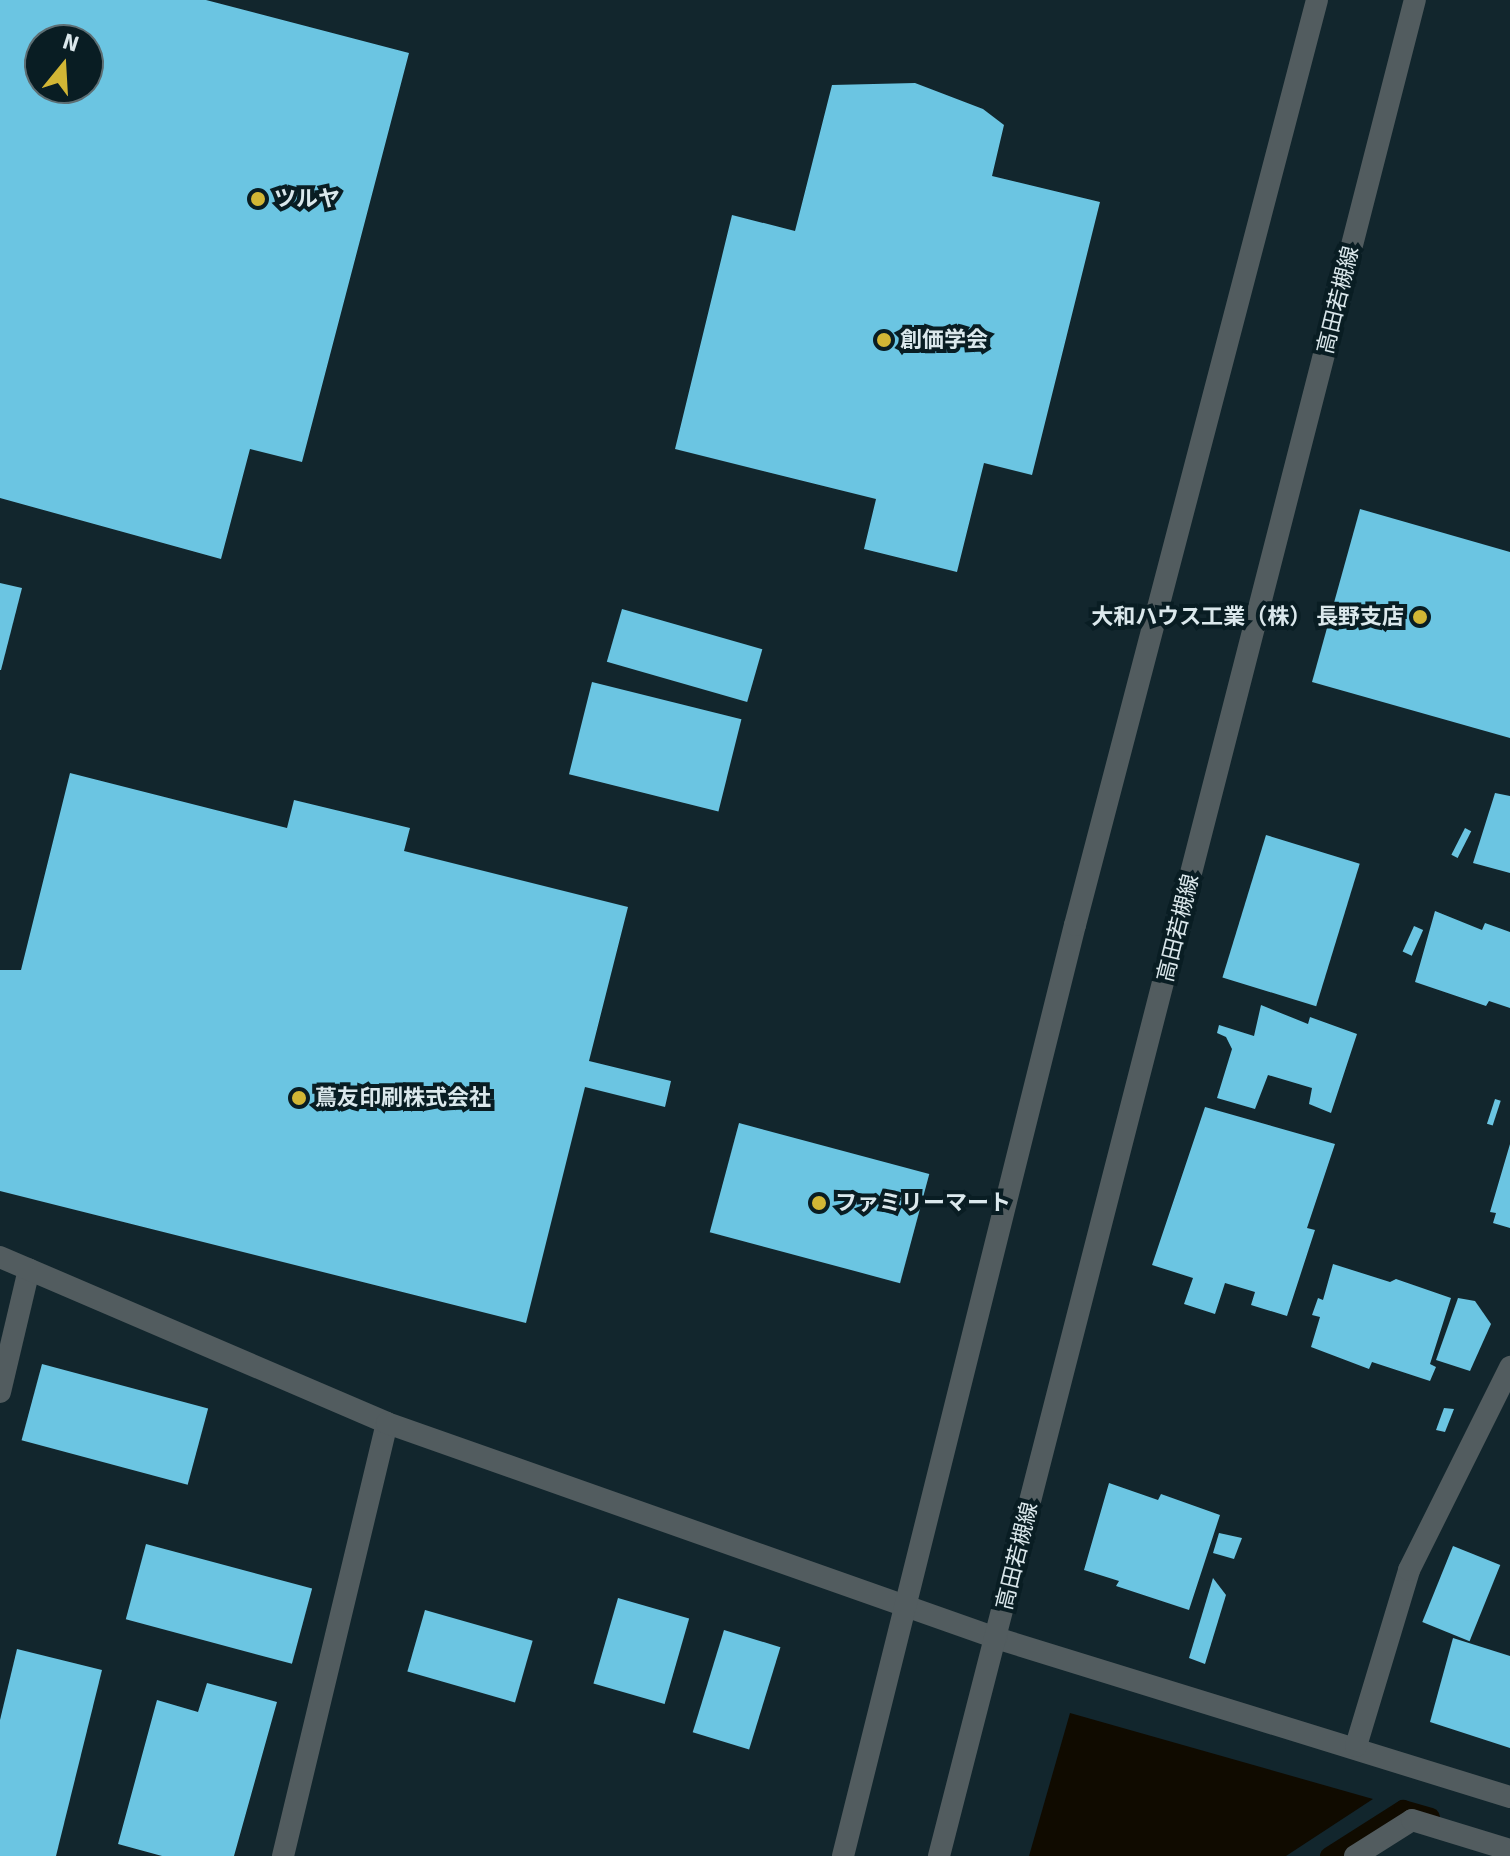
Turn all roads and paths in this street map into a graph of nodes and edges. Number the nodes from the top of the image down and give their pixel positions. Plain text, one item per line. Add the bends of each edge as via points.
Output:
1 (1317, 0) edge
2 (1415, 0) edge
3 (0, 1257) edge
4 (29, 1269) junction
5 (1509, 1370) edge
6 (0, 1392) edge
7 (387, 1423) junction
8 (907, 1608) junction
9 (996, 1638) junction
10 (1356, 1746) junction
11 (1510, 1797) edge
12 (1510, 1850) edge
13 (283, 1856) edge
14 (843, 1856) edge
15 (939, 1856) edge
16 (1355, 1856) edge

1 - 8 street via 1075,925
2 - 9 street, 高田若槻線
3 - 4 street
4 - 6 street
4 - 7 street
5 - 10 street via 1409,1570
7 - 8 street
7 - 13 street
8 - 9 street
8 - 14 street
9 - 10 street
9 - 15 street, 高田若槻線
10 - 11 street
12 - 16 street via 1412,1820

